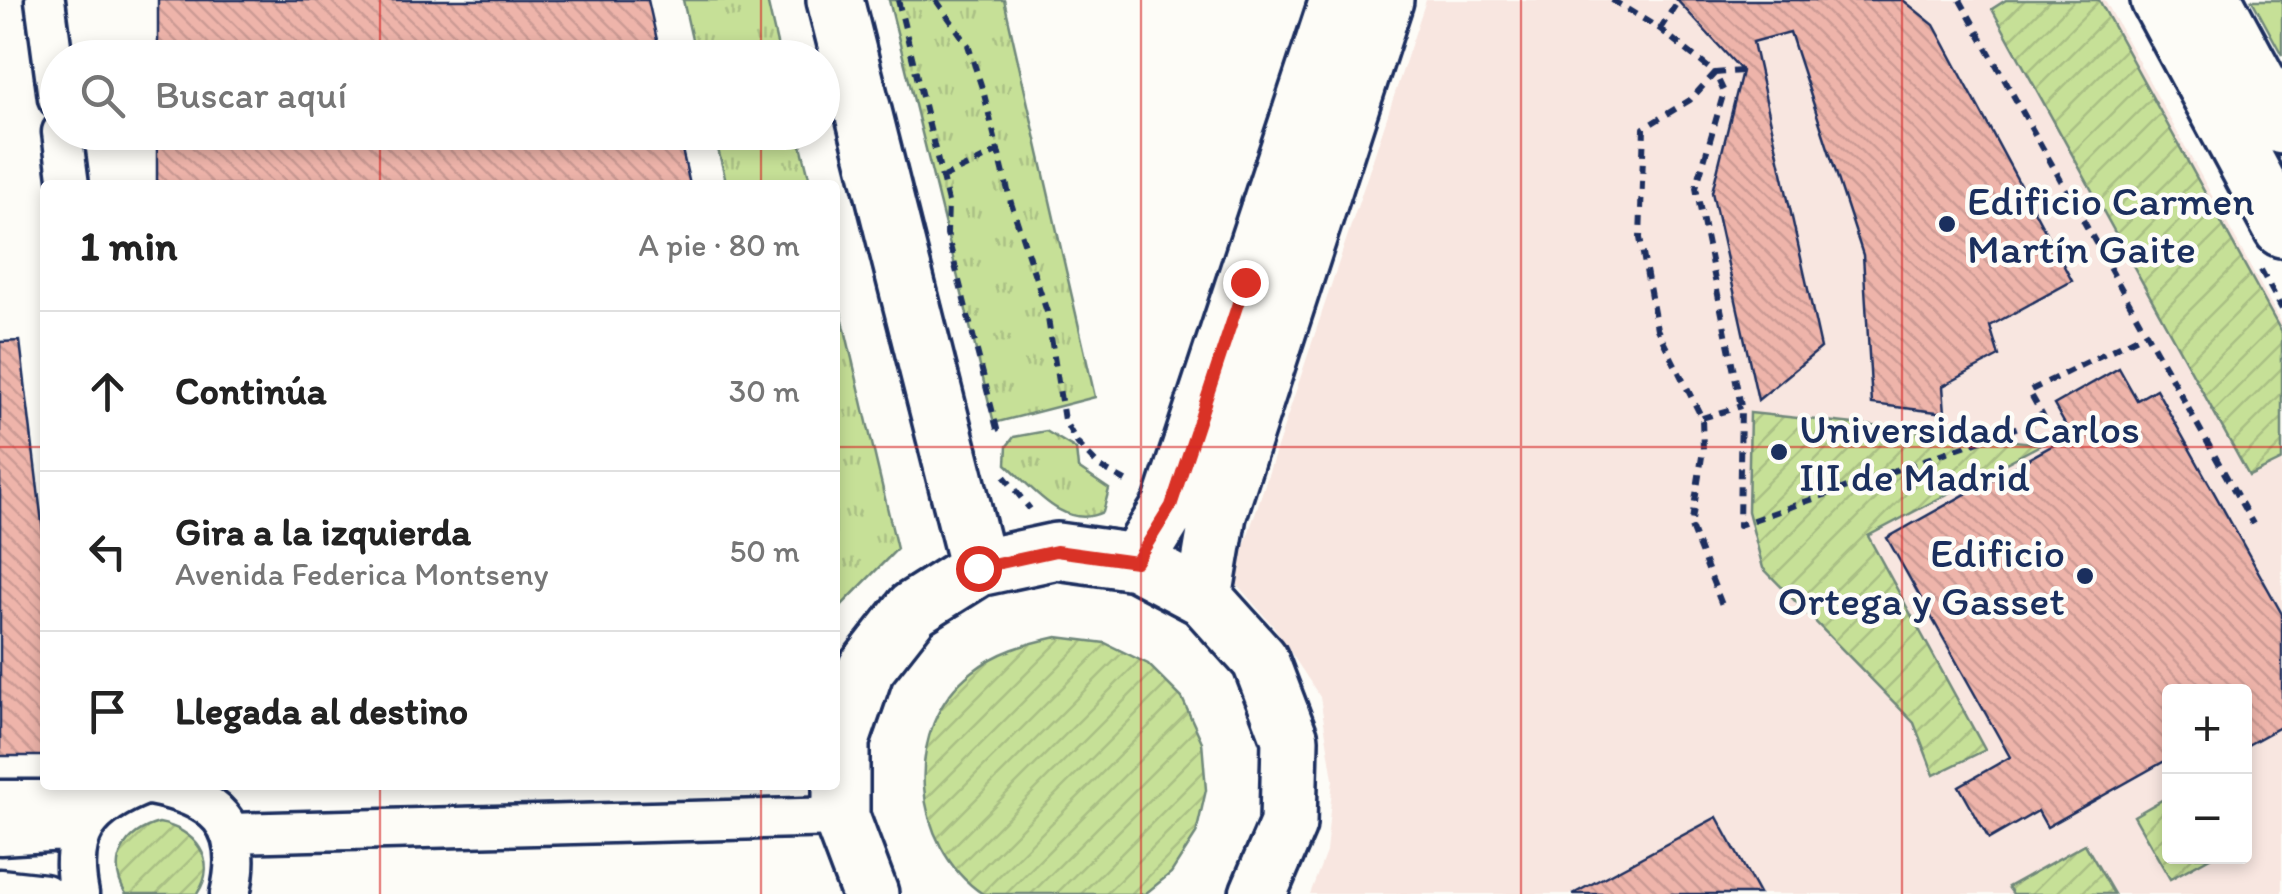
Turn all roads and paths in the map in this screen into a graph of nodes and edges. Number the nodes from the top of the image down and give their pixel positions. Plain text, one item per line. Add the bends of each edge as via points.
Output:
1 (45, 0) edge
2 (835, 0) edge
3 (898, 0) edge
4 (936, 0) edge
5 (1338, 0) edge
6 (1386, 0) edge
7 (1612, 0) edge
8 (1960, 0) edge
9 (2158, 0) edge
10 (2214, 0) edge
11 (1678, 1) edge
12 (1660, 29) junction
13 (50, 40) edge
14 (1742, 70) dead end
15 (1715, 73) junction
16 (2282, 126) edge
17 (64, 150) edge
18 (1000, 150) junction
19 (942, 178) junction
20 (68, 180) edge
21 (2282, 229) edge
22 (2146, 333) junction
23 (1741, 406) junction
24 (1702, 418) junction
25 (946, 442) junction
26 (1135, 464) dead end
27 (999, 470) dead end
28 (1129, 483) junction
29 (1124, 497) dead end
30 (1043, 515) dead end
31 (2253, 524) dead end
32 (1136, 562) junction
33 (978, 568) junction
34 (1204, 598) junction
35 (1724, 610) dead end
36 (134, 790) edge
37 (176, 790) edge
38 (0, 800) edge
39 (107, 800) junction
40 (841, 817) junction
41 (81, 830) junction
42 (230, 833) junction
43 (0, 834) edge
44 (0, 889) edge
45 (44, 894) edge
46 (79, 894) edge
47 (230, 894) edge
48 (870, 894) edge
49 (1258, 894) edge

1 - 13 street
2 - 25 street
3 - 19 path
4 - 18 path via 968,45
5 - 32 street via 1171,506
6 - 34 street via 1218,514
7 - 12 path
8 - 22 path
9 - 21 street
10 - 16 street
11 - 12 path
12 - 15 path
14 - 15 path
15 - 23 path via 1724,92 1696,188
15 - 24 path via 1690,100 1644,128 1640,160 1640,238 1657,330
17 - 20 street
18 - 19 path
18 - 28 path via 1048,312 1064,420 1100,467
19 - 25 path via 947,234 998,429
22 - 23 path via 2029,391 2044,418 1739,524
22 - 31 path
23 - 24 path
24 - 35 path via 1691,526
25 - 33 street
26 - 28 path
27 - 30 path via 1030,510
28 - 29 path
32 - 33 street via 1056,551
32 - 34 street
33 - 40 street via 913,609 866,669 841,741
34 - 49 street via 1260,660 1290,740 1288,824
36 - 39 street
37 - 42 street via 193,793
38 - 39 street
39 - 41 street
40 - 42 street
40 - 48 street
41 - 43 street
41 - 46 street via 73,862
42 - 47 street via 237,865
44 - 45 street

